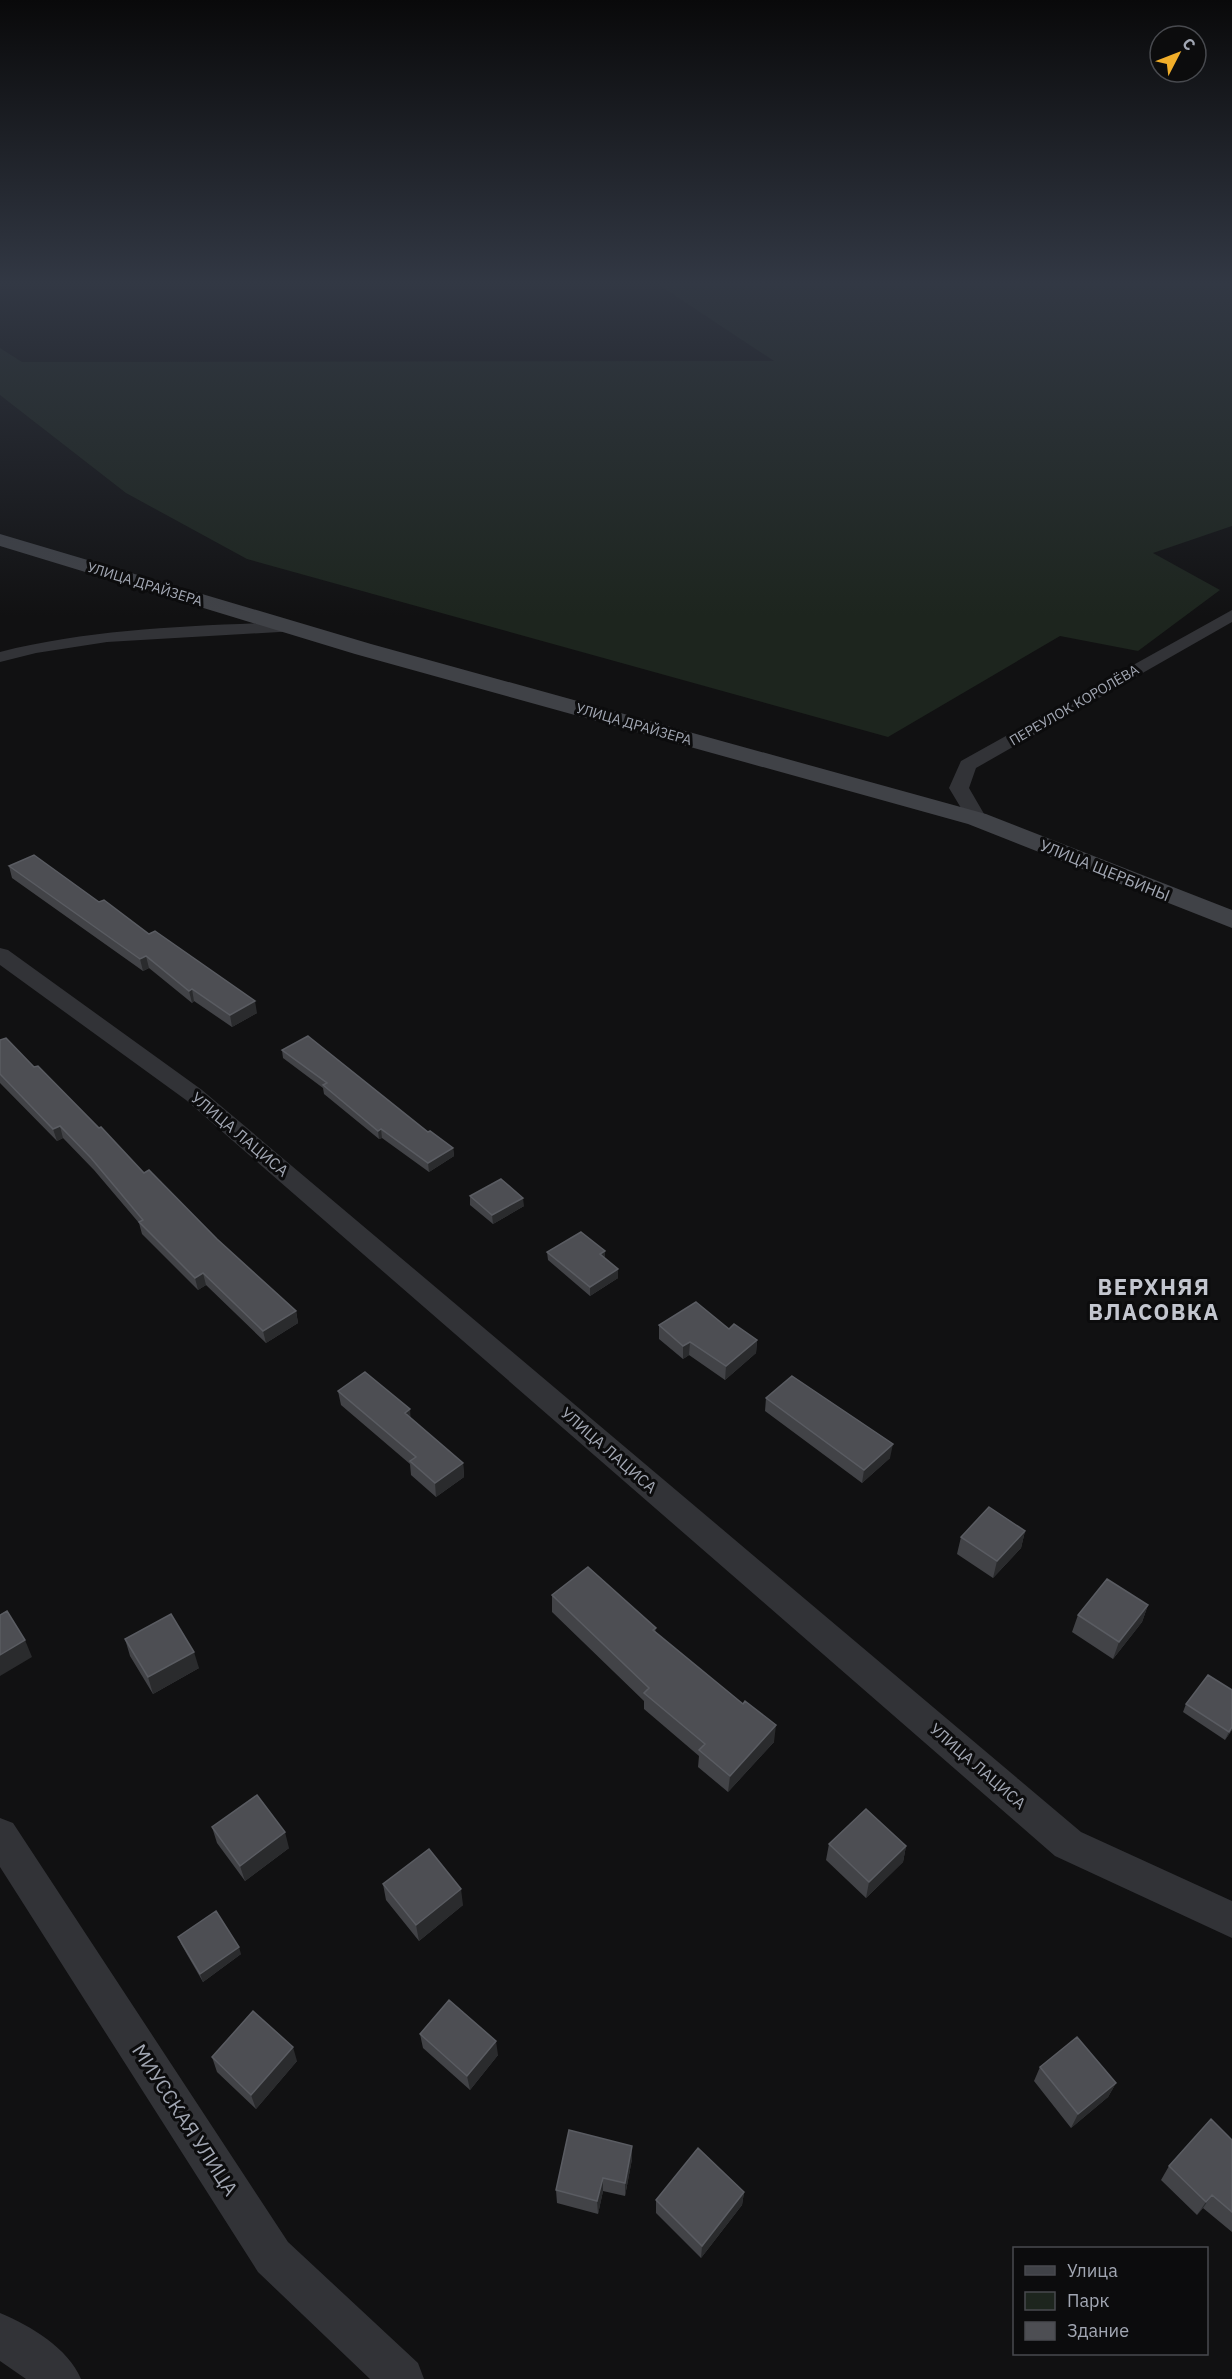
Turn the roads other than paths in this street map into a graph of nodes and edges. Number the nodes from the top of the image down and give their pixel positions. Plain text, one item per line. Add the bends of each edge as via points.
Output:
1 (0, 540) edge
2 (1232, 615) edge
3 (290, 627) junction
4 (0, 657) edge
5 (977, 819) junction
6 (1232, 920) edge
7 (0, 955) edge
8 (0, 1835) edge
9 (1232, 1920) edge
10 (0, 2335) edge
11 (59, 2379) edge
12 (402, 2379) edge

1 - 3 street, УЛИЦА ДРАЙЗЕРА
2 - 5 street, ПЕРЕУЛОК КОРОЛЁВА via 968,765 959,788
3 - 4 street, УЛИЦА ДРАЙЗЕРА via 149,633 33,648
3 - 5 street, УЛИЦА ДРАЙЗЕРА
5 - 6 street, УЛИЦА ЩЕРБИНЫ
7 - 9 street, УЛИЦА ЛАЦИСА via 194,1095 1068,1844
8 - 12 street, МИУССКАЯ УЛИЦА via 273,2257
10 - 11 street

